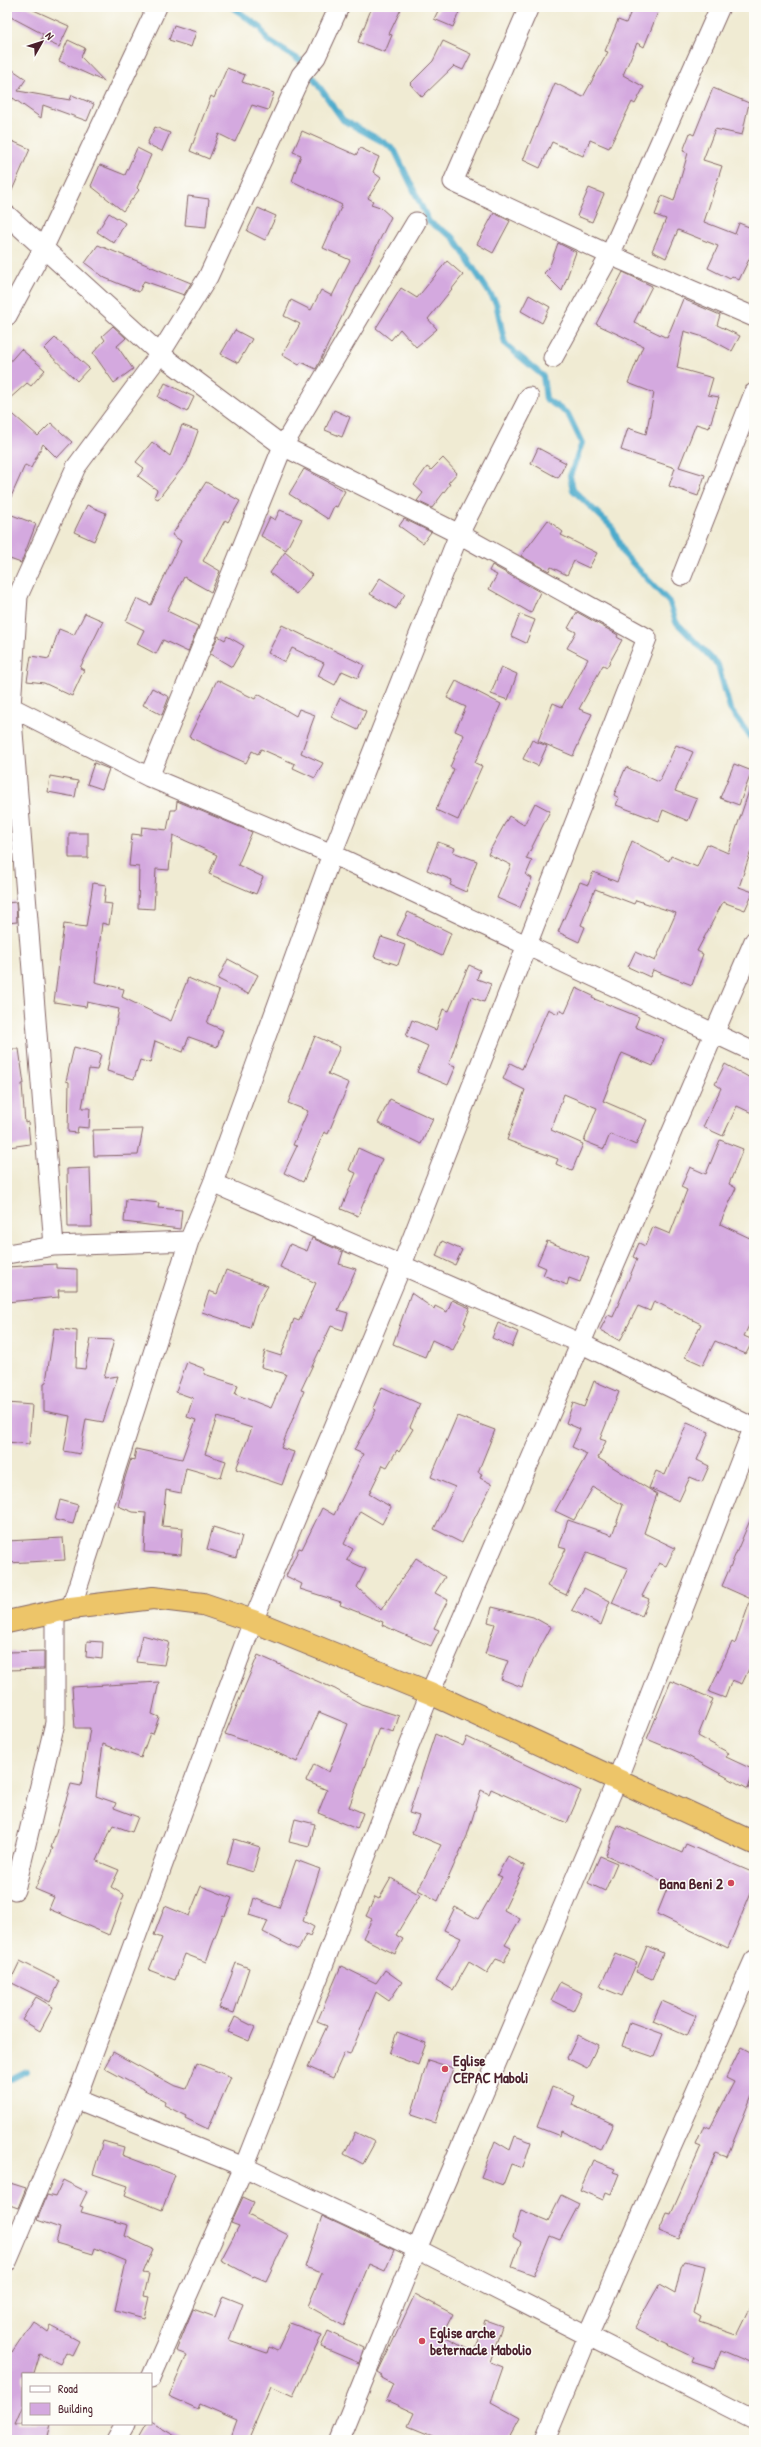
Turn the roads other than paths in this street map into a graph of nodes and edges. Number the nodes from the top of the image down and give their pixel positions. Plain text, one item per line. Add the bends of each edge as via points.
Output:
1 (157, 7) edge
2 (338, 7) edge
3 (529, 7) edge
4 (720, 7) edge
5 (7, 215) edge
6 (416, 222) dead end
7 (43, 249) junction
8 (610, 255) junction
9 (7, 316) edge
10 (754, 317) edge
11 (160, 354) junction
12 (552, 358) dead end
13 (754, 393) edge
14 (529, 397) dead end
15 (283, 446) junction
16 (459, 534) junction
17 (682, 576) dead end
18 (9, 706) edge
19 (149, 777) junction
20 (332, 854) junction
21 (754, 942) edge
22 (527, 944) junction
23 (713, 1034) junction
24 (754, 1052) edge
25 (213, 1183) junction
26 (189, 1241) junction
27 (54, 1246) junction
28 (7, 1254) edge
29 (401, 1267) junction
30 (582, 1344) junction
31 (754, 1427) edge
32 (63, 1610) junction
33 (253, 1621) junction
34 (7, 1622) edge
35 (430, 1693) junction
36 (617, 1780) junction
37 (754, 1843) edge
38 (15, 1890) dead end
39 (754, 1960) edge
40 (76, 2099) junction
41 (244, 2167) junction
42 (417, 2249) junction
43 (7, 2262) edge
44 (588, 2336) junction
45 (152, 2376) edge
46 (754, 2420) edge
47 (124, 2425) edge
48 (116, 2440) edge
49 (339, 2440) edge
50 (545, 2440) edge

1 - 7 street
2 - 11 street via 316,57 301,75 208,276
3 - 8 street via 453,182
4 - 8 street
5 - 7 street
6 - 15 street
7 - 9 street
7 - 11 street
8 - 10 street
8 - 12 street
11 - 15 street
11 - 18 street via 76,467 18,596
13 - 17 street
14 - 16 street
15 - 16 street
15 - 19 street
16 - 20 street
16 - 22 street via 647,638
18 - 19 street
18 - 27 street
19 - 20 street
20 - 22 street
20 - 25 street
21 - 23 street
22 - 23 street
22 - 29 street
23 - 24 street
23 - 30 street
25 - 26 street
25 - 29 street
26 - 27 street
26 - 32 street
27 - 28 street
29 - 30 street
29 - 33 street
30 - 31 street
30 - 35 street
31 - 36 street
32 - 33 highway via 152,1598 203,1604
32 - 34 highway
32 - 38 street via 55,1723
33 - 35 highway
33 - 40 street
35 - 36 highway
35 - 41 street
36 - 37 highway
36 - 42 street
39 - 44 street
40 - 41 street
40 - 43 street
41 - 42 street
41 - 45 street
42 - 44 street
42 - 49 street
44 - 46 street
44 - 50 street
47 - 48 street

